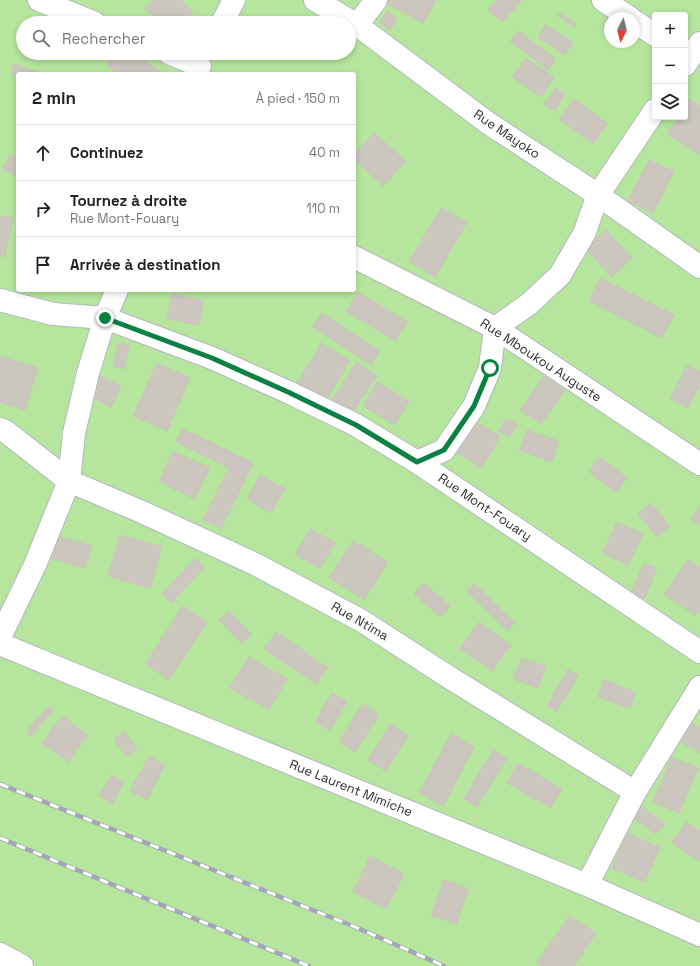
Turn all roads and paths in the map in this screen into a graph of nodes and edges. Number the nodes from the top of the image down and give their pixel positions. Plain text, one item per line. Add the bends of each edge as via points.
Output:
1 (39, 0) edge
2 (234, 0) edge
3 (316, 0) edge
4 (376, 0) edge
5 (603, 0) edge
6 (621, 12) edge
7 (78, 16) edge
8 (226, 16) edge
9 (342, 16) edge
10 (357, 25) joint
11 (640, 25) edge
12 (652, 32) edge
13 (189, 60) edge
14 (201, 64) edge
15 (652, 114) edge
16 (598, 195) junction
17 (356, 258) edge
18 (700, 267) edge
19 (116, 292) edge
20 (0, 300) edge
21 (105, 318) junction
22 (495, 328) junction
23 (0, 429) edge
24 (417, 462) junction
25 (700, 464) edge
26 (69, 481) junction
27 (0, 637) edge
28 (0, 644) edge
29 (700, 652) edge
30 (700, 687) edge
31 (635, 792) junction
32 (587, 884) junction
33 (700, 935) edge
34 (0, 954) edge
35 (22, 966) edge

1 - 7 street
2 - 8 street
3 - 9 street, Rue Mayoko
4 - 10 street
5 - 6 street
10 - 16 street, Rue Mayoko via 488,123
11 - 12 street
13 - 14 street
15 - 16 street
16 - 18 street, Rue Mayoko
16 - 22 street via 584,234 560,275 529,304
17 - 22 street, Rue Mboukou Auguste
19 - 21 street
20 - 21 street, Rue Mont-Fouary via 53,314
21 - 24 street, Rue Mont-Fouary via 212,358 288,392 356,425
21 - 26 street via 88,373 74,433
22 - 24 street via 490,368 474,406 444,450
22 - 25 street, Rue Mboukou Auguste
23 - 26 street, Rue Ntima
24 - 29 street, Rue Mont-Fouary
26 - 27 street via 35,565
26 - 31 street, Rue Ntima via 255,564 362,621
28 - 32 street, Rue Laurent Mimiche
30 - 31 street
31 - 32 street
32 - 33 street, Rue Laurent Mimiche
34 - 35 street

